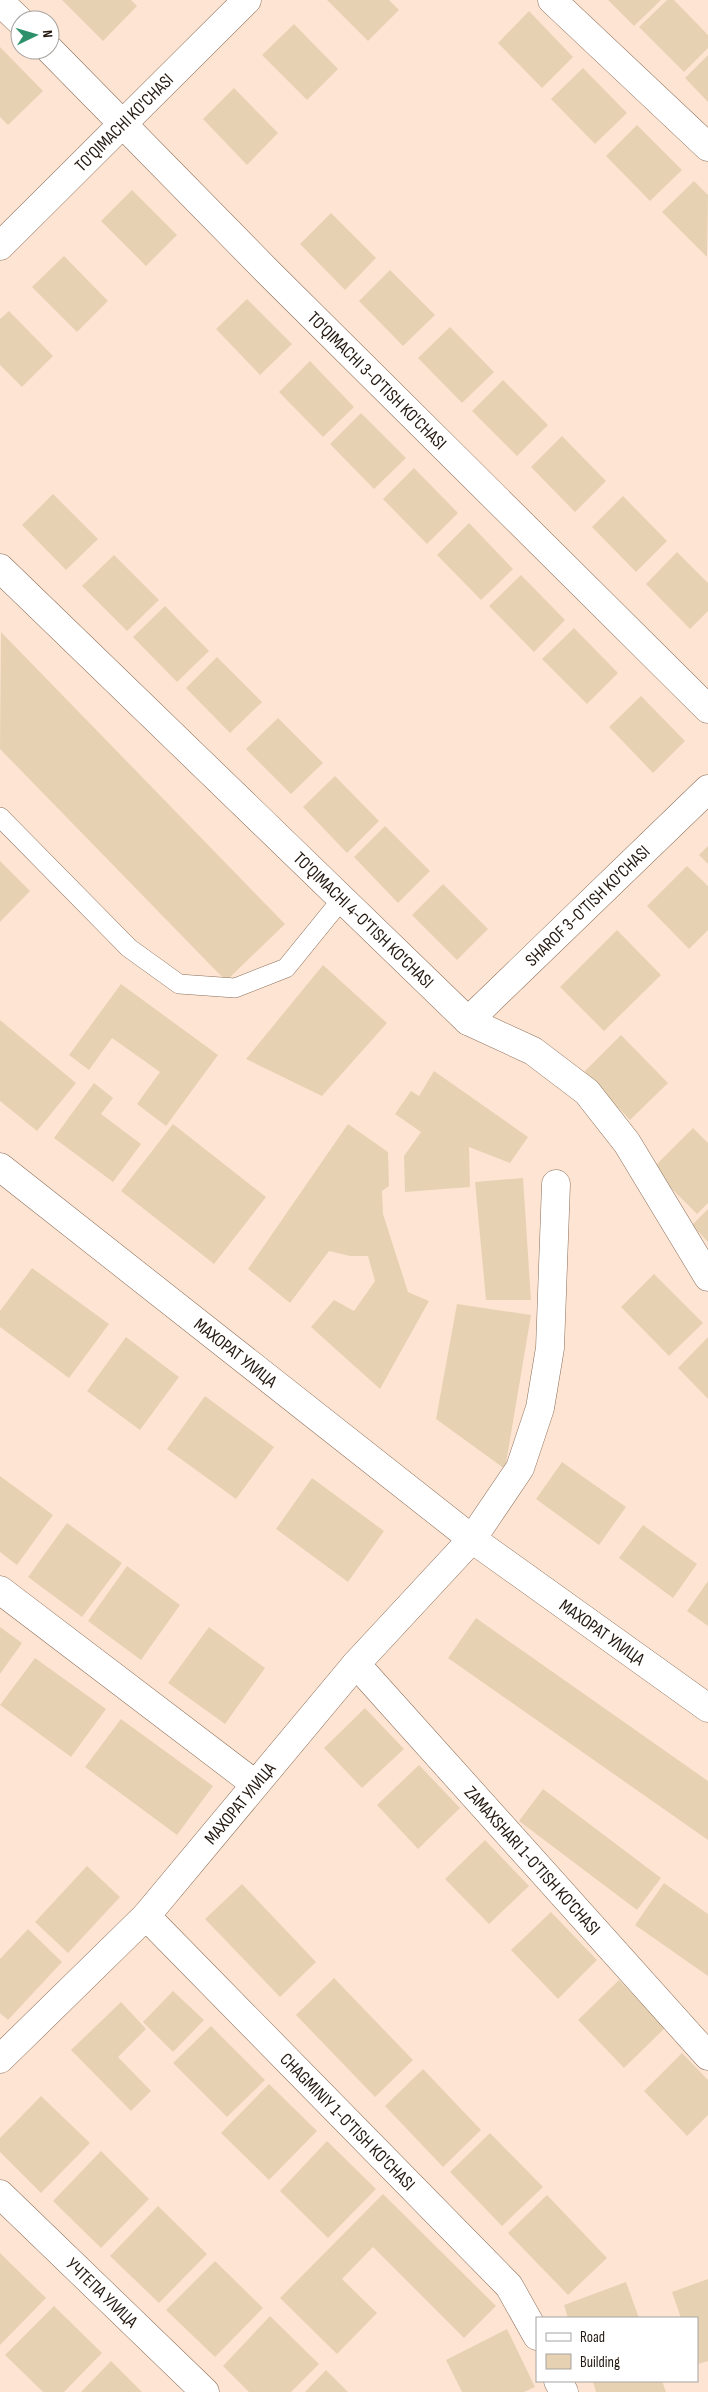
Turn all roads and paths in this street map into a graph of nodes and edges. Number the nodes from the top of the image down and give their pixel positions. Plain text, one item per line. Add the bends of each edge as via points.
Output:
1 (247, 0) edge
2 (552, 0) edge
3 (0, 2) edge
4 (10, 12) edge
5 (60, 60) edge
6 (122, 123) junction
7 (708, 147) edge
8 (0, 246) edge
9 (0, 568) edge
10 (708, 709) edge
11 (708, 789) edge
12 (0, 817) edge
13 (342, 899) junction
14 (468, 1022) junction
15 (0, 1167) edge
16 (556, 1184) dead end
17 (708, 1277) edge
18 (472, 1539) junction
19 (0, 1590) edge
20 (356, 1664) junction
21 (708, 1708) edge
22 (255, 1784) junction
23 (146, 1916) junction
24 (708, 2056) edge
25 (0, 2059) edge
26 (0, 2194) edge
27 (536, 2334) edge
28 (205, 2392) edge

1 - 6 street, TO'QIMACHI KO'CHASI
2 - 7 street
3 - 4 street
5 - 6 street, TO'QIMACHI 3-O'TISH KO'CHASI
6 - 8 street, TO'QIMACHI KO'CHASI
6 - 10 street, TO'QIMACHI 3-O'TISH KO'CHASI
9 - 13 street, TO'QIMACHI 4-O'TISH KO'CHASI
11 - 14 street, SHAROF 3-O'TISH KO'CHASI
12 - 13 lane via 129,948 179,984 235,988 286,968
13 - 14 street, TO'QIMACHI 4-O'TISH KO'CHASI
14 - 17 street, TO'QIMACHI 4-O'TISH KO'CHASI via 533,1052 587,1092 627,1143
15 - 18 street, МАХОРАТ УЛИЦА
16 - 18 street, МАХОРАТ УЛИЦА via 550,1348 540,1408 520,1468
18 - 20 street, МАХОРАТ УЛИЦА
18 - 21 street, МАХОРАТ УЛИЦА
19 - 22 street
20 - 22 street, МАХОРАТ УЛИЦА
20 - 24 street, ZAMAXSHARI 1-O'TISH KO'CHASI
22 - 23 street, МАХОРАТ УЛИЦА
23 - 25 street, МАХОРАТ УЛИЦА
23 - 27 street, CHAGMINIY 1-O'TISH KO'CHASI via 509,2286
26 - 28 street, УЧТЕПА УЛИЦА

